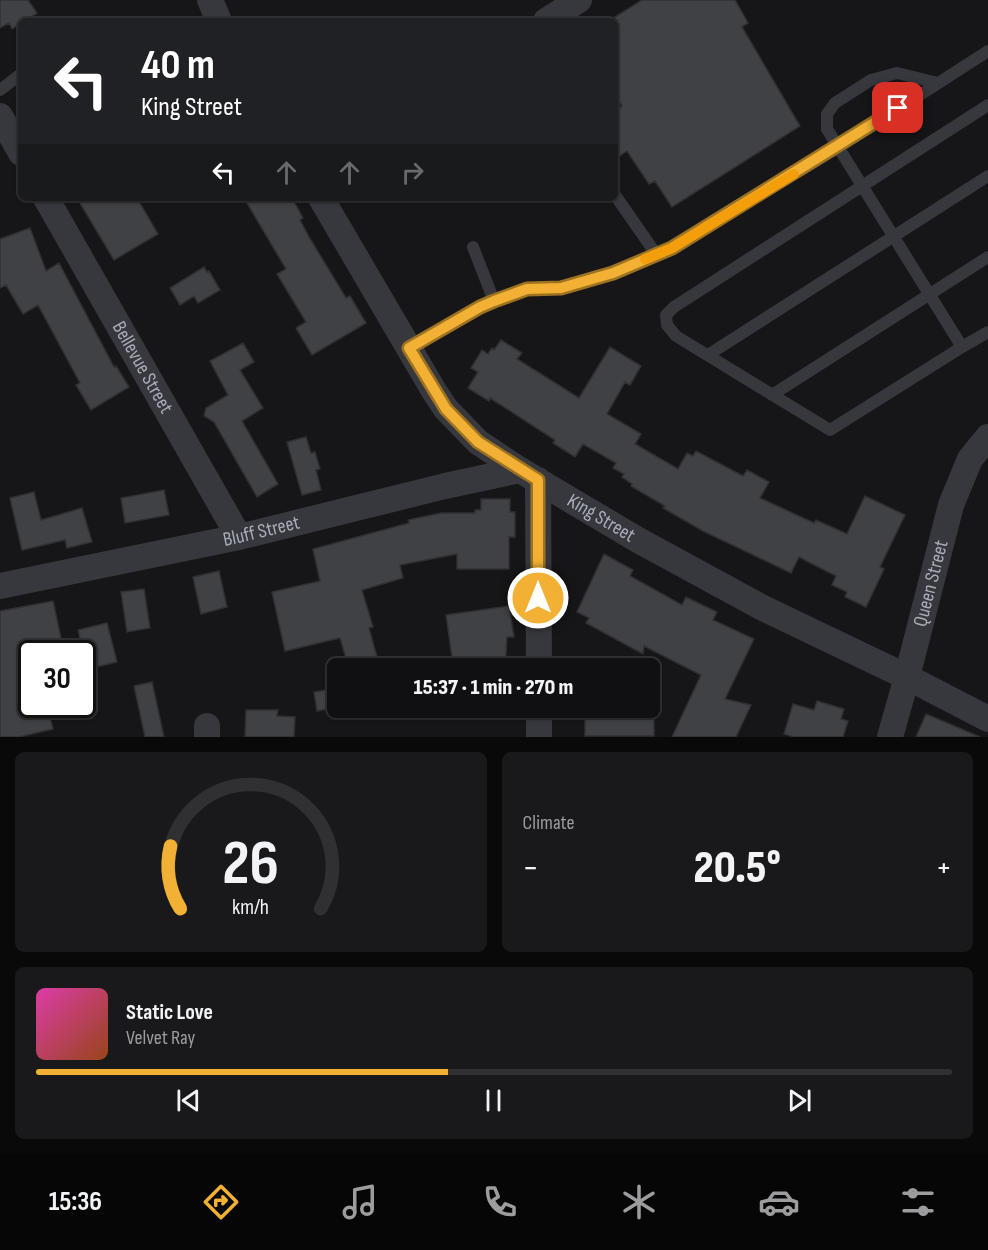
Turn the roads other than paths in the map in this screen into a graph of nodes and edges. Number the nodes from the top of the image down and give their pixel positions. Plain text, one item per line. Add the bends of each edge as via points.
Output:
1 (210, 0) edge
2 (579, 0) edge
3 (218, 18) edge
4 (551, 18) edge
5 (988, 51) edge
6 (18, 77) edge
7 (938, 83) junction
8 (0, 90) edge
9 (988, 105) edge
10 (0, 116) edge
11 (839, 147) junction
12 (18, 148) edge
13 (988, 176) edge
14 (862, 185) junction
15 (618, 199) edge
16 (48, 201) edge
17 (323, 201) edge
18 (894, 236) junction
19 (473, 247) dead end
20 (656, 254) junction
21 (988, 257) edge
22 (929, 294) junction
23 (494, 301) junction
24 (988, 332) edge
25 (962, 347) junction
26 (409, 348) junction
27 (708, 356) junction
28 (772, 395) junction
29 (988, 437) edge
30 (529, 475) junction
31 (238, 537) junction
32 (0, 586) edge
33 (537, 658) edge
34 (907, 677) junction
35 (539, 718) edge
36 (988, 719) edge
37 (539, 737) edge
38 (890, 737) edge

1 - 3 street
2 - 4 street
5 - 7 lane
6 - 8 lane
7 - 11 lane
7 - 11 lane via 897,73 871,80 835,103 827,114 827,129
9 - 14 lane
10 - 12 street
11 - 14 lane
11 - 20 lane
13 - 18 lane
14 - 18 lane
14 - 27 lane via 666,315 667,325 676,336
15 - 20 lane
16 - 31 street, Bellevue Street
17 - 26 street, King Street
18 - 22 lane
18 - 27 lane
19 - 23 lane
20 - 23 lane via 613,273 561,288 527,289
21 - 22 lane
22 - 25 lane
22 - 28 lane
23 - 26 lane
24 - 25 lane
25 - 28 lane via 830,430
26 - 30 street, King Street via 446,409 478,442
27 - 28 lane
29 - 34 street, Queen Street via 970,459 951,506
30 - 31 street, Bluff Street via 445,486
30 - 33 street
30 - 34 street, King Street via 647,546 763,608
31 - 32 street, Bluff Street
34 - 36 street, King Street
34 - 38 street, Queen Street
35 - 37 street

